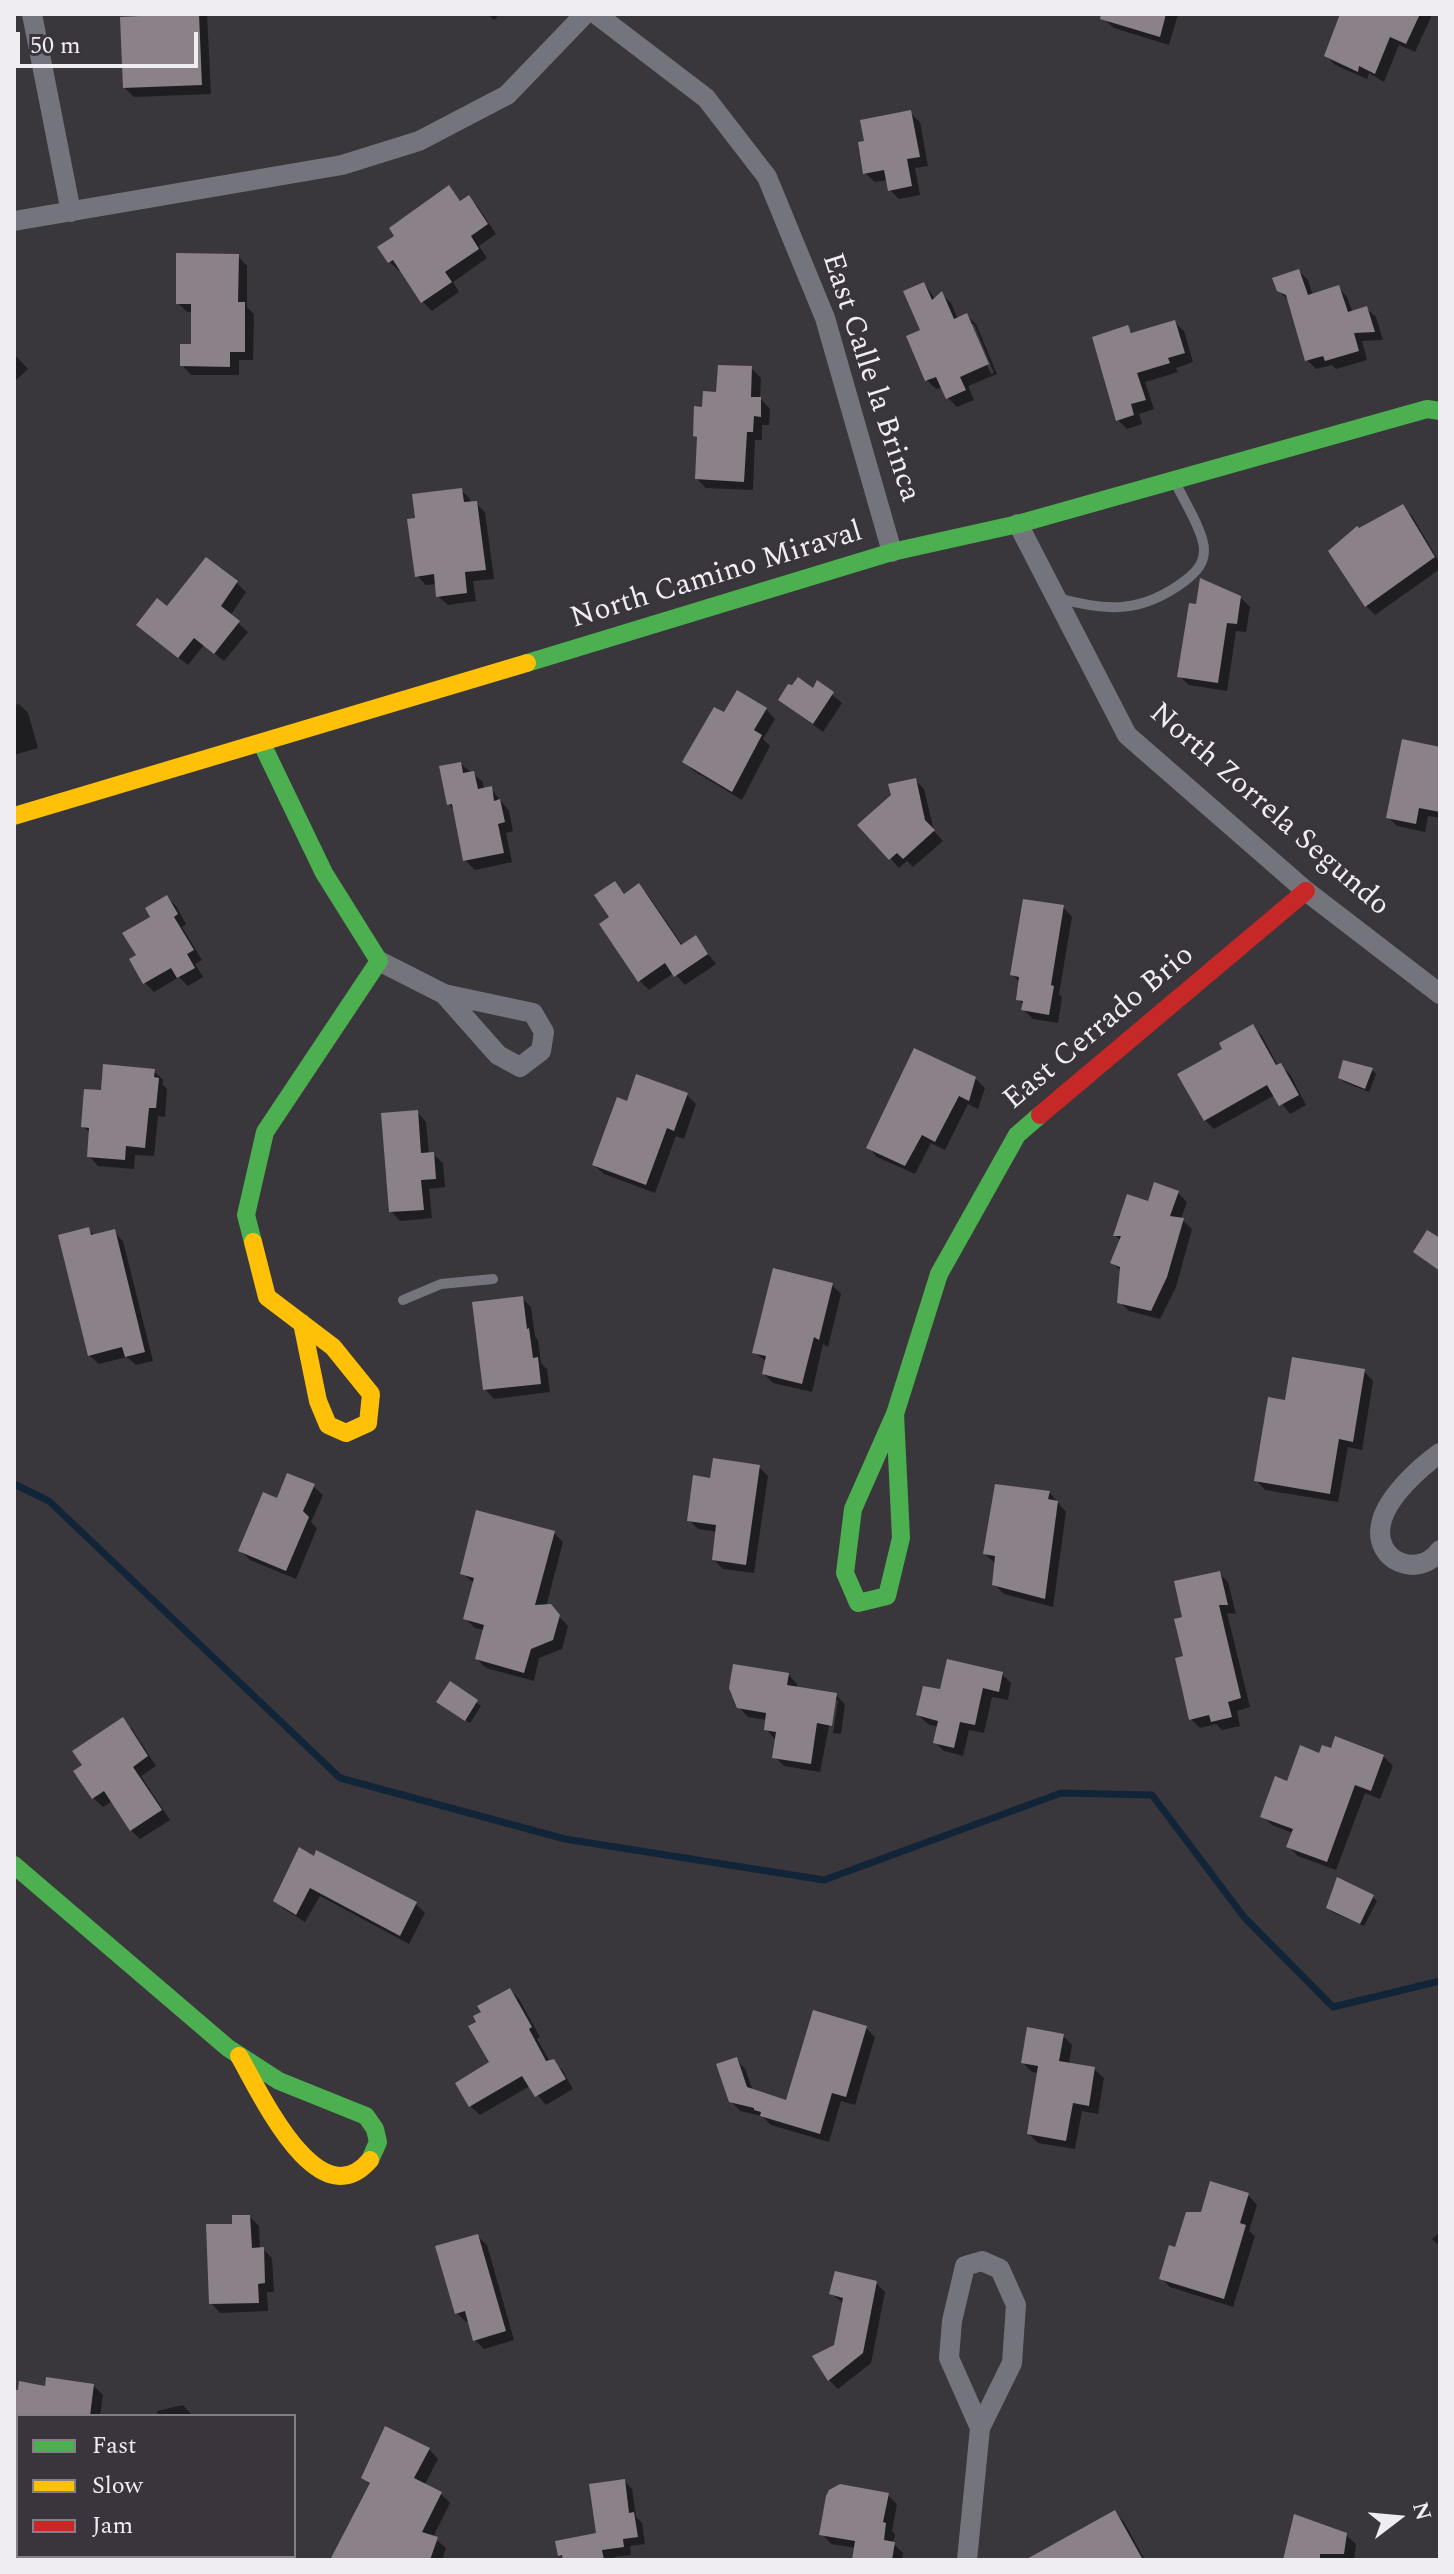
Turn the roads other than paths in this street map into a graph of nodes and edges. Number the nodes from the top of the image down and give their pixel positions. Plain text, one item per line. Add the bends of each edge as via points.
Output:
1 (32, 14) edge
2 (585, 14) edge
3 (596, 14) edge
4 (71, 212) junction
5 (14, 221) edge
6 (1440, 411) edge
7 (1174, 480) junction
8 (1018, 524) junction
9 (892, 552) junction
10 (1056, 597) junction
11 (262, 744) junction
12 (14, 816) edge
13 (1306, 891) junction
14 (379, 961) junction
15 (444, 994) junction
16 (1440, 994) edge
17 (493, 1279) dead end
18 (403, 1300) dead end
19 (302, 1323) junction
20 (895, 1414) junction
21 (1440, 1453) edge
22 (1440, 1550) edge
23 (14, 1865) edge
24 (239, 2056) junction
25 (980, 2428) junction
26 (967, 2560) edge

1 - 4 street
2 - 4 street via 507,95 419,141 342,165
3 - 9 street, East Calle la Brinca via 706,98 767,177 825,318
4 - 5 street
6 - 7 street, North Camino Miraval via 1427,409
7 - 8 street, North Camino Miraval
7 - 10 lane via 1204,545 1198,570 1141,605 1083,605
8 - 9 street, North Camino Miraval
8 - 10 street, North Zorrela Segundo
9 - 11 street, North Camino Miraval
10 - 13 street, North Zorrela Segundo via 1127,735
11 - 12 street, North Camino Miraval
11 - 14 street via 324,873
13 - 16 street, North Zorrela Segundo
13 - 20 street, East Cerrado Brio via 1017,1135 939,1274
14 - 15 street
14 - 19 street via 265,1132 246,1215 267,1297
15 - 15 street via 498,1055 520,1067 541,1051 544,1032 533,1013
17 - 18 lane via 441,1284
19 - 19 street via 333,1347 371,1394 368,1423 346,1433 328,1425
20 - 20 street, East Cerrado Brio via 901,1538 887,1596 858,1603 845,1573 853,1509
21 - 22 street via 1385,1511 1380,1540 1386,1553 1406,1566 1424,1565
23 - 24 street
24 - 24 street via 297,2149 318,2170 355,2172 374,2156 378,2133 366,2116 279,2081
25 - 25 street via 1012,2363 1016,2305 1000,2269 982,2261 965,2266 949,2358
25 - 26 street

